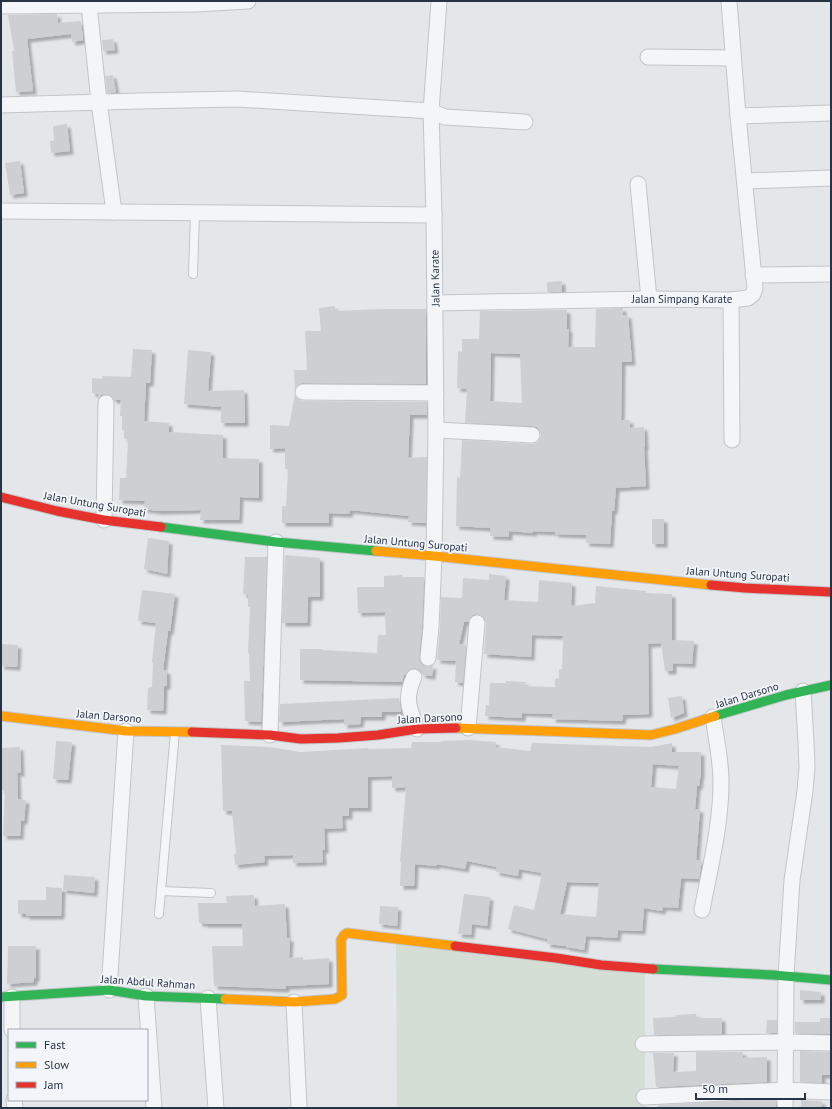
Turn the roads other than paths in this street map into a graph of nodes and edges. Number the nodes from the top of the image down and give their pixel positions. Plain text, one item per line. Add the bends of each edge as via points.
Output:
1 (248, 1) edge
2 (439, 1) edge
3 (729, 1) edge
4 (196, 2) edge
5 (50, 3) edge
6 (89, 5) junction
7 (1, 6) edge
8 (648, 57) dead end
9 (733, 58) junction
10 (99, 102) junction
11 (1, 106) edge
12 (431, 111) junction
13 (831, 113) edge
14 (738, 116) junction
15 (525, 122) dead end
16 (831, 178) edge
17 (745, 181) junction
18 (638, 184) dead end
19 (1, 211) edge
20 (114, 212) junction
21 (195, 213) junction
22 (434, 215) junction
23 (193, 274) dead end
24 (831, 274) edge
25 (753, 275) junction
26 (649, 299) junction
27 (731, 300) junction
28 (435, 303) junction
29 (303, 392) dead end
30 (436, 393) junction
31 (106, 403) dead end
32 (436, 430) junction
33 (532, 435) dead end
34 (732, 440) dead end
35 (1, 497) edge
36 (104, 520) junction
37 (276, 542) junction
38 (434, 556) junction
39 (831, 592) edge
40 (477, 624) dead end
41 (428, 658) dead end
42 (414, 677) dead end
43 (831, 685) edge
44 (803, 691) junction
45 (1, 716) edge
46 (713, 717) junction
47 (468, 728) junction
48 (417, 729) junction
49 (126, 731) junction
50 (175, 731) junction
51 (270, 735) junction
52 (160, 891) junction
53 (211, 893) dead end
54 (702, 910) dead end
55 (159, 914) dead end
56 (786, 976) junction
57 (831, 980) edge
58 (108, 990) junction
59 (146, 996) junction
60 (6, 997) edge
61 (208, 998) junction
62 (294, 1002) junction
63 (12, 1029) edge
64 (786, 1042) junction
65 (831, 1043) edge
66 (643, 1044) dead end
67 (785, 1090) junction
68 (831, 1092) edge
69 (644, 1097) dead end
70 (154, 1108) edge
71 (216, 1108) edge
72 (299, 1108) edge
73 (784, 1108) edge

1 - 4 street
2 - 12 street, Jalan Karate
3 - 9 street, Jalan Simpang Karate
4 - 6 street
5 - 6 street
5 - 7 street
6 - 10 street
8 - 9 street
9 - 14 street, Jalan Simpang Karate
10 - 11 street
10 - 12 street via 237,99
10 - 20 street
12 - 15 street via 445,116
12 - 22 street, Jalan Karate
13 - 14 street
14 - 17 street, Jalan Simpang Karate
16 - 17 street
17 - 25 street, Jalan Simpang Karate
18 - 26 street
19 - 20 street
20 - 21 street
21 - 22 street
21 - 23 lane
22 - 28 street, Jalan Karate
24 - 25 street
25 - 27 street, Jalan Simpang Karate via 753,294 748,298
26 - 27 street, Jalan Simpang Karate
26 - 28 street, Jalan Simpang Karate
27 - 34 street
28 - 30 street, Jalan Karate
29 - 30 street
30 - 32 street, Jalan Karate
31 - 36 street
32 - 33 street
32 - 38 street, Jalan Karate
35 - 36 street, Jalan Untung Suropati
36 - 37 street, Jalan Untung Suropati
37 - 38 street, Jalan Untung Suropati
37 - 51 street
38 - 39 street, Jalan Untung Suropati via 696,584
38 - 41 street, Jalan Karate
40 - 47 street
42 - 48 street via 408,692 408,704
43 - 44 street, Jalan Darsono
44 - 46 street, Jalan Darsono
44 - 56 street via 805,791 792,880
45 - 49 street, Jalan Darsono
46 - 47 street, Jalan Darsono via 651,735
46 - 54 street via 720,770 720,798
47 - 48 street, Jalan Darsono
48 - 51 street, Jalan Darsono via 338,738 301,739
49 - 50 street, Jalan Darsono
49 - 58 street
50 - 51 street, Jalan Darsono
50 - 52 lane
52 - 53 lane
52 - 55 lane
56 - 57 street
56 - 62 street, Jalan Abdul Rahman via 619,967 348,933 341,940 342,995 335,999
56 - 64 street
58 - 59 street, Jalan Abdul Rahman
58 - 60 street, Jalan Abdul Rahman
59 - 61 street, Jalan Abdul Rahman
59 - 70 street
60 - 63 street
61 - 62 street, Jalan Abdul Rahman
61 - 71 street
62 - 72 street
64 - 65 street
64 - 66 street
64 - 67 street
67 - 68 street
67 - 69 street
67 - 73 street

